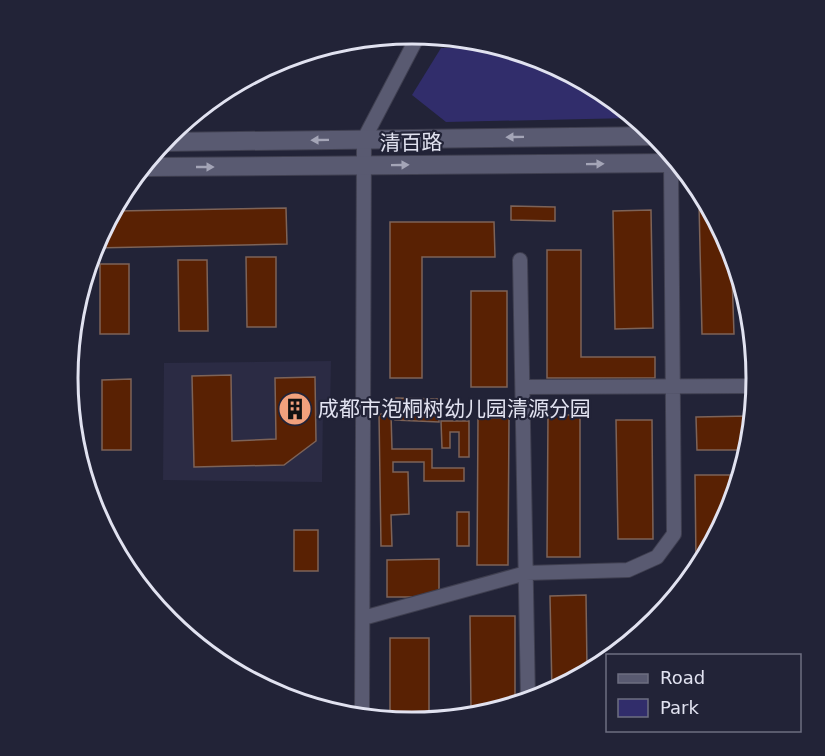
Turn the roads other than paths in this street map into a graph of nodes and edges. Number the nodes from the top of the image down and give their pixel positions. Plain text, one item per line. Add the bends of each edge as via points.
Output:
1 (414, 44) edge
2 (643, 136) edge
3 (364, 139) junction
4 (175, 142) edge
5 (669, 163) edge
6 (363, 166) junction
7 (153, 167) edge
8 (673, 168) edge
9 (520, 260) dead end
10 (747, 386) edge
11 (523, 387) junction
12 (673, 387) junction
13 (526, 573) junction
14 (363, 618) junction
15 (528, 692) edge
16 (363, 709) edge

1 - 3 street
2 -> 3 street, 清百路
3 -> 4 street, 清百路
3 - 6 street
6 -> 5 street, 清百路
7 -> 6 street, 清百路
6 - 14 street
8 - 12 street
9 - 11 street
10 - 12 street
11 - 12 street
11 - 13 street
12 - 13 street via 674,534 657,557 628,570
13 - 14 street
13 - 15 street
14 - 16 street

